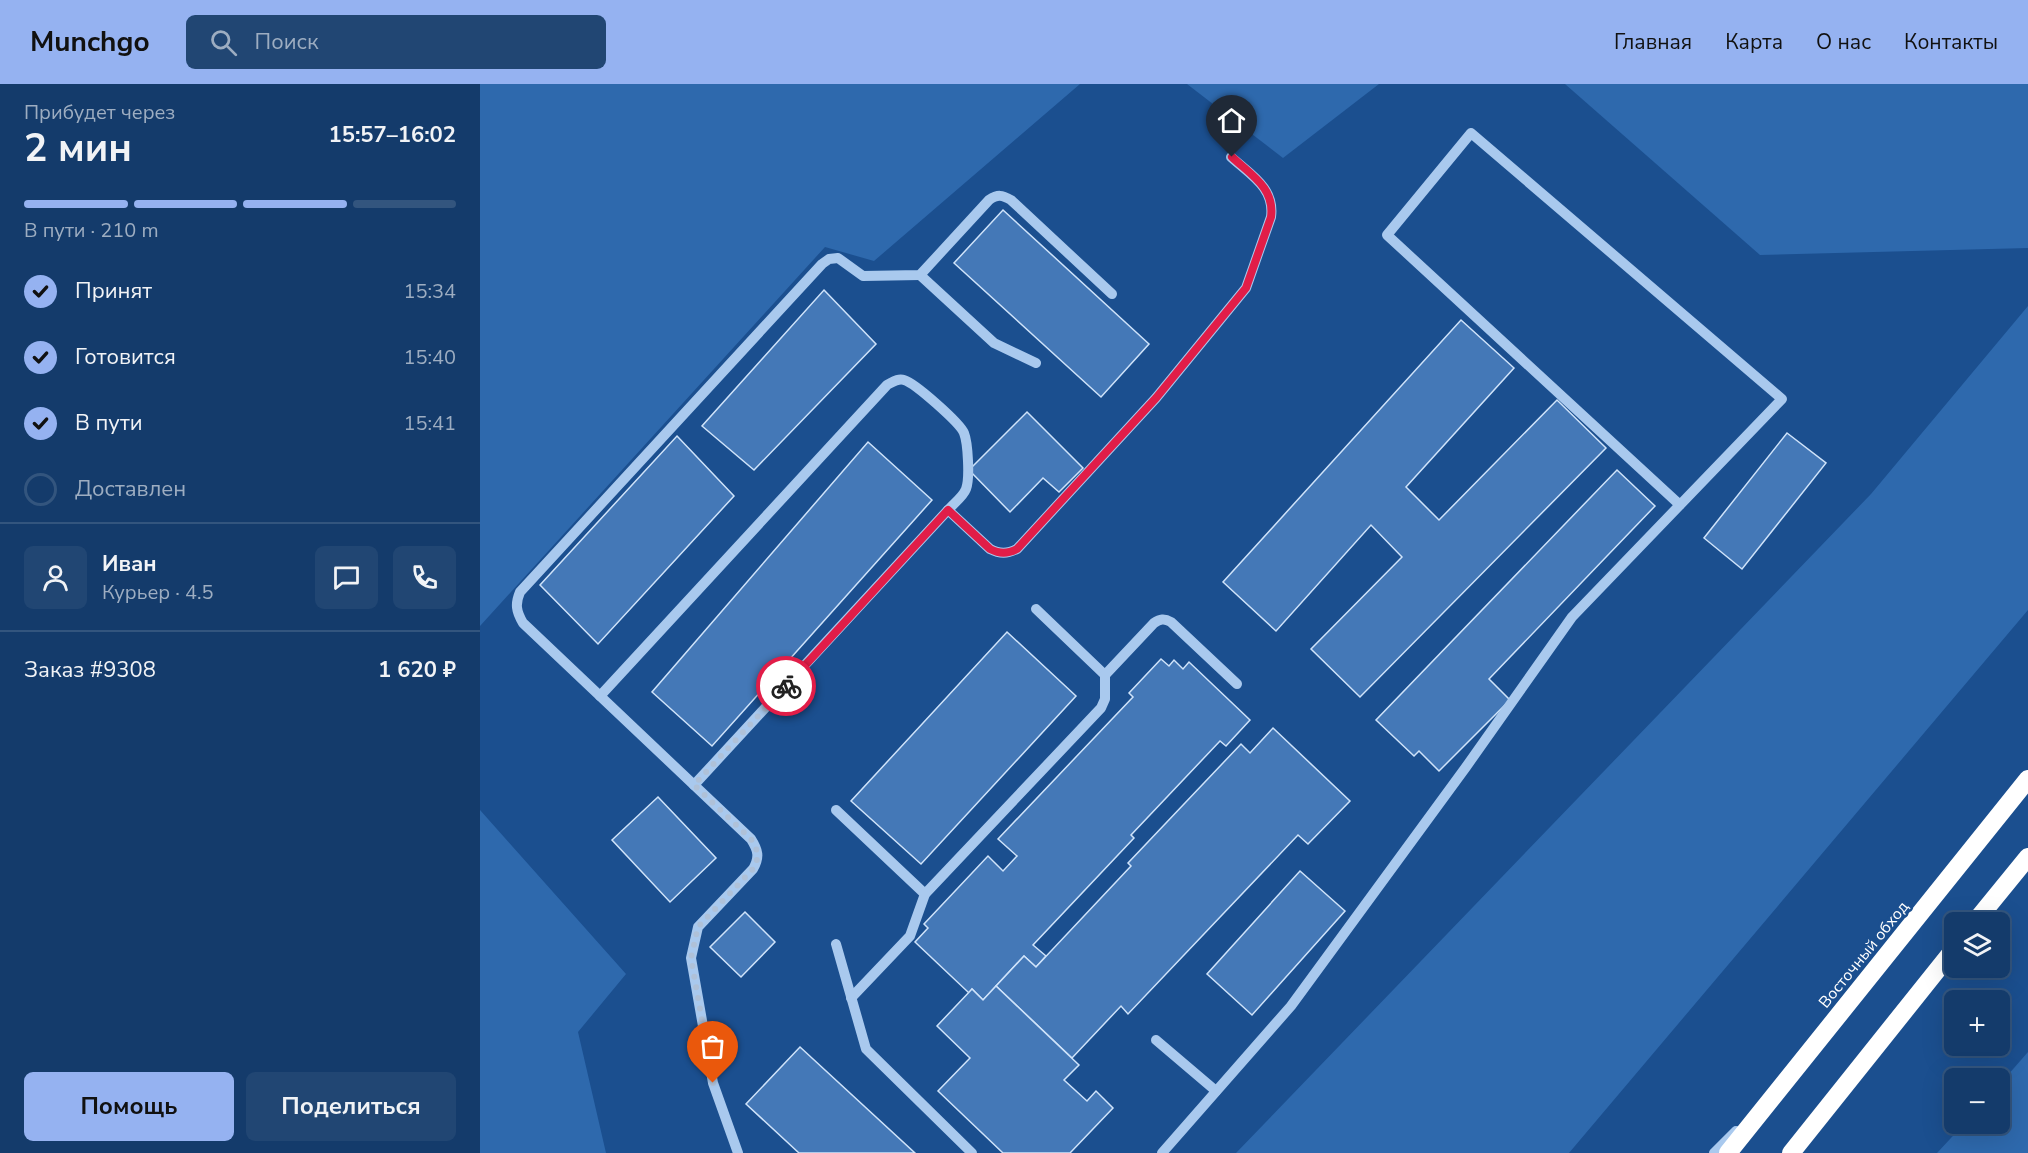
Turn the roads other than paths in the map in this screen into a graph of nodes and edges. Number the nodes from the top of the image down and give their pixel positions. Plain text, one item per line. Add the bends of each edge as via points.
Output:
1 (1232, 157) dead end
2 (920, 275) junction
3 (1112, 294) dead end
4 (1036, 363) dead end
5 (1680, 505) junction
6 (948, 510) junction
7 (1036, 609) dead end
8 (1105, 675) junction
9 (1237, 684) dead end
10 (600, 696) junction
11 (2028, 779) edge
12 (694, 785) junction
13 (836, 810) dead end
14 (2028, 857) edge
15 (925, 894) junction
16 (1983, 912) edge
17 (837, 944) dead end
18 (1944, 962) edge
19 (851, 998) junction
20 (1156, 1040) dead end
21 (1806, 1057) junction
22 (1216, 1092) junction
23 (738, 1153) edge
24 (972, 1153) edge
25 (1162, 1153) edge
26 (1714, 1153) edge
27 (1728, 1153) edge
28 (1791, 1153) edge

1 - 6 lane via 1264,187 1272,206 1246,288 1156,398 1017,549 998,553 990,549
2 - 3 lane via 989,200 1003,195
2 - 4 lane via 994,343
2 - 10 lane via 863,276 838,258 822,264 520,592 516,603 523,623
5 - 5 lane via 1782,399 1472,133 1387,235
5 - 22 lane via 1572,617 1291,1006
6 - 10 lane via 966,491 964,433 915,385 895,380
6 - 12 lane
7 - 8 lane
8 - 9 lane via 1154,623 1165,619
8 - 15 lane via 1105,699 1095,715
10 - 12 lane
11 - 21 highway, Восточный обход
12 - 23 lane via 758,849 753,869 698,927 691,958 713,1083
13 - 15 lane
14 - 16 highway
15 - 19 lane via 910,936
17 - 19 lane
18 - 28 highway
19 - 24 lane via 866,1049
20 - 22 lane
21 - 26 lane
21 - 27 highway, Восточный обход
22 - 25 lane

